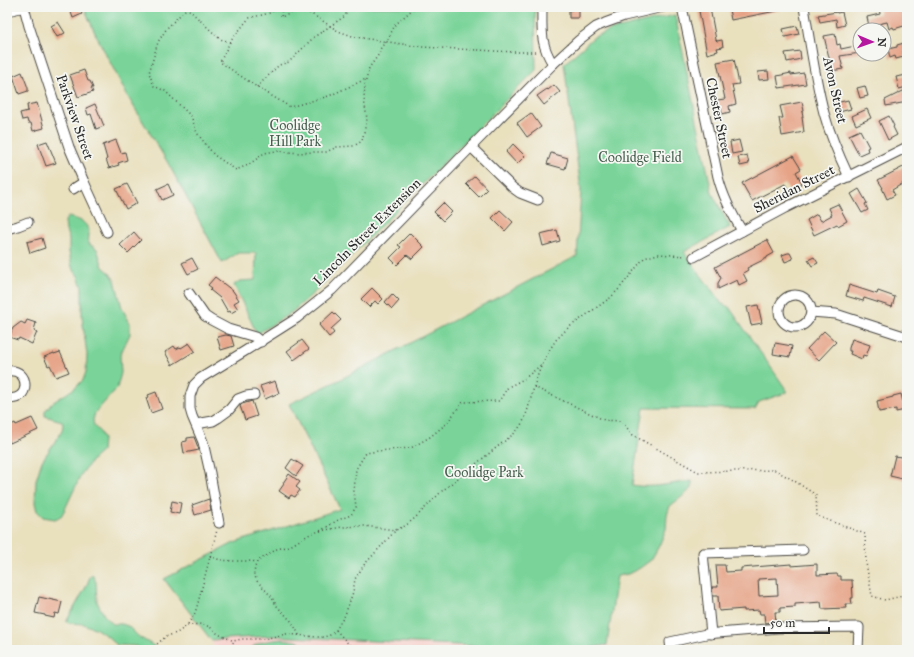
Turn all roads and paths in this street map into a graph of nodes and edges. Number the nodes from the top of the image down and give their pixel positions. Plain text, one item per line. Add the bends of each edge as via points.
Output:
1 (24, 7) edge
2 (187, 7) edge
3 (278, 7) edge
4 (282, 7) edge
5 (350, 7) edge
6 (415, 7) edge
7 (542, 7) edge
8 (663, 7) edge
9 (682, 7) edge
10 (804, 7) edge
11 (7, 10) edge
12 (330, 26) junction
13 (387, 41) junction
14 (230, 42) junction
15 (546, 52) junction
16 (553, 64) junction
17 (366, 79) junction
18 (258, 87) junction
19 (471, 147) junction
20 (907, 147) edge
21 (849, 177) junction
22 (84, 182) junction
23 (73, 189) dead end
24 (538, 200) dead end
25 (28, 222) dead end
26 (7, 229) edge
27 (742, 231) junction
28 (107, 232) dead end
29 (694, 257) joint
30 (189, 293) dead end
31 (811, 312) dead end
32 (907, 337) edge
33 (261, 342) junction
34 (542, 364) junction
35 (7, 371) edge
36 (534, 387) junction
37 (254, 395) dead end
38 (7, 398) edge
39 (196, 424) junction
40 (219, 523) joint
41 (320, 530) junction
42 (396, 530) junction
43 (803, 550) dead end
44 (210, 556) junction
45 (257, 562) junction
46 (907, 595) edge
47 (188, 625) junction
48 (336, 630) junction
49 (711, 634) junction
50 (299, 635) junction
51 (234, 640) junction
52 (152, 650) edge
53 (228, 650) edge
54 (354, 650) edge
55 (671, 650) edge
56 (858, 650) edge

1 - 11 street
1 - 22 street, Parkview Street via 63,132
2 - 14 path via 220,39
2 - 17 path via 158,42 149,73 154,86 165,91 191,116 197,133 214,155 236,170 264,152 326,152 337,147 354,146 362,141 367,119 364,99
3 - 14 path via 270,13 249,18
4 - 12 path via 281,17 300,10
5 - 12 path via 345,16
6 - 13 path via 395,25
7 - 15 street via 542,36
8 - 16 street, Lincoln Street Extension via 605,23 579,40
9 - 27 street, Chester Street via 718,177 726,200
10 - 21 street, Avon Street via 824,112
12 - 13 path via 355,37
12 - 18 path via 314,37 289,62 279,65
13 - 15 path via 422,47
13 - 17 path via 369,68
14 - 18 path via 220,62
15 - 16 street
16 - 19 street, Lincoln Street Extension
17 - 18 path via 329,96 290,107
19 - 24 street via 513,188
19 - 33 street, Lincoln Street Extension via 332,290
20 - 21 street, Sheridan Street
21 - 27 street, Sheridan Street
22 - 23 street
22 - 28 street, Parkview Street
25 - 26 street
27 - 29 street, Sheridan Street
29 - 34 path via 658,254 644,258 610,298 560,336
30 - 33 street via 205,316 228,329 255,337
31 - 32 street via 836,314
33 - 39 street, Lincoln Street Extension via 201,378 194,385 189,402
34 - 36 path
34 - 41 path via 524,379 508,387 499,401 463,402 446,424 411,448 366,453 356,469 356,507 351,515
35 - 38 street via 22,374 26,384 25,390 18,397
36 - 42 path via 527,412 516,432 442,491 415,518
36 - 46 path via 604,420 621,421 633,435 698,472 775,470 816,495 816,516 864,534 872,596 885,600
37 - 39 street via 238,399 229,410 213,421
39 - 40 street, Lincoln Street Extension via 207,459
40 - 44 path
41 - 42 path via 364,526
41 - 45 path via 290,546 278,549
42 - 48 path via 355,578 353,592
43 - 49 street via 703,553
44 - 45 path via 224,561
44 - 47 path via 198,603
45 - 50 path via 254,574 257,581 292,622
47 - 51 path via 202,624
47 - 52 path via 167,636
48 - 50 path via 324,637
48 - 54 path
49 - 55 street via 670,642
49 - 56 street via 779,628 859,627
50 - 51 path
51 - 53 path

